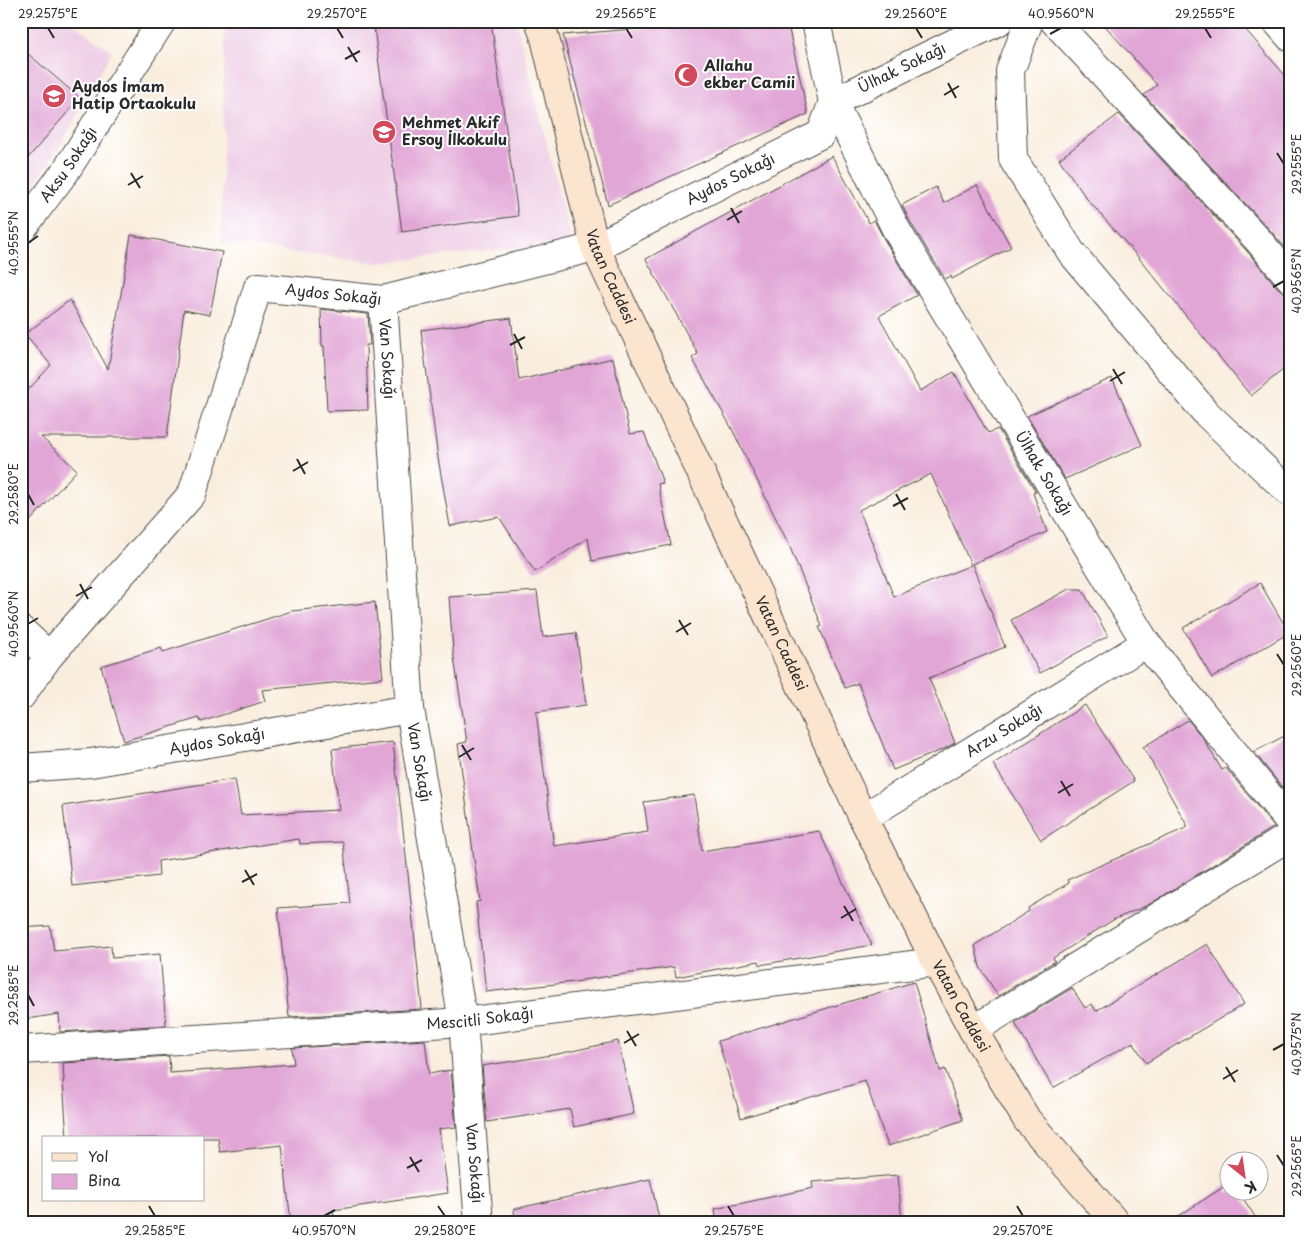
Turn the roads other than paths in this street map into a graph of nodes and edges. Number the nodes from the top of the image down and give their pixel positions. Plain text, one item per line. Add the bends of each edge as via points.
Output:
1 (162, 21) edge
2 (539, 21) edge
3 (816, 21) edge
4 (998, 21) edge
5 (1029, 21) edge
6 (1054, 21) edge
7 (1276, 21) edge
8 (1290, 37) edge
9 (833, 102) junction
10 (21, 230) edge
11 (594, 247) junction
12 (1290, 278) edge
13 (383, 300) junction
14 (1290, 493) edge
15 (21, 630) edge
16 (1146, 643) junction
17 (49, 656) junction
18 (21, 696) edge
19 (410, 710) junction
20 (21, 768) edge
21 (863, 818) junction
22 (1290, 822) edge
23 (1290, 836) edge
24 (936, 962) junction
25 (463, 1022) junction
26 (974, 1030) junction
27 (21, 1050) edge
28 (479, 1223) edge
29 (1116, 1223) edge

1 - 10 street, Aksu Sokağı via 65,172
2 - 11 street, Vatan Caddesi
3 - 9 street, Ülhak Sokağı
4 - 9 street, Ülhak Sokağı
5 - 14 street via 1010,70 1013,159 1071,252 1206,413
6 - 12 street
7 - 8 street
9 - 11 street, Aydos Sokağı via 820,134
9 - 16 street, Ülhak Sokağı via 897,231
11 - 13 street, Aydos Sokağı
11 - 21 street, Vatan Caddesi
13 - 17 street, Aydos Sokağı via 258,288 192,494
13 - 19 street, Van Sokağı
15 - 17 street
16 - 21 street, Arzu Sokağı
16 - 22 street, Ülhak Sokağı
17 - 18 street, Aydos Sokağı
19 - 20 street, Aydos Sokağı via 91,763
19 - 25 street, Van Sokağı
21 - 24 street, Vatan Caddesi
23 - 26 street
24 - 25 street, Mescitli Sokağı
24 - 26 street, Vatan Caddesi
25 - 27 street, Mescitli Sokağı
25 - 28 street, Van Sokağı
26 - 29 street, Vatan Caddesi via 1027,1120

